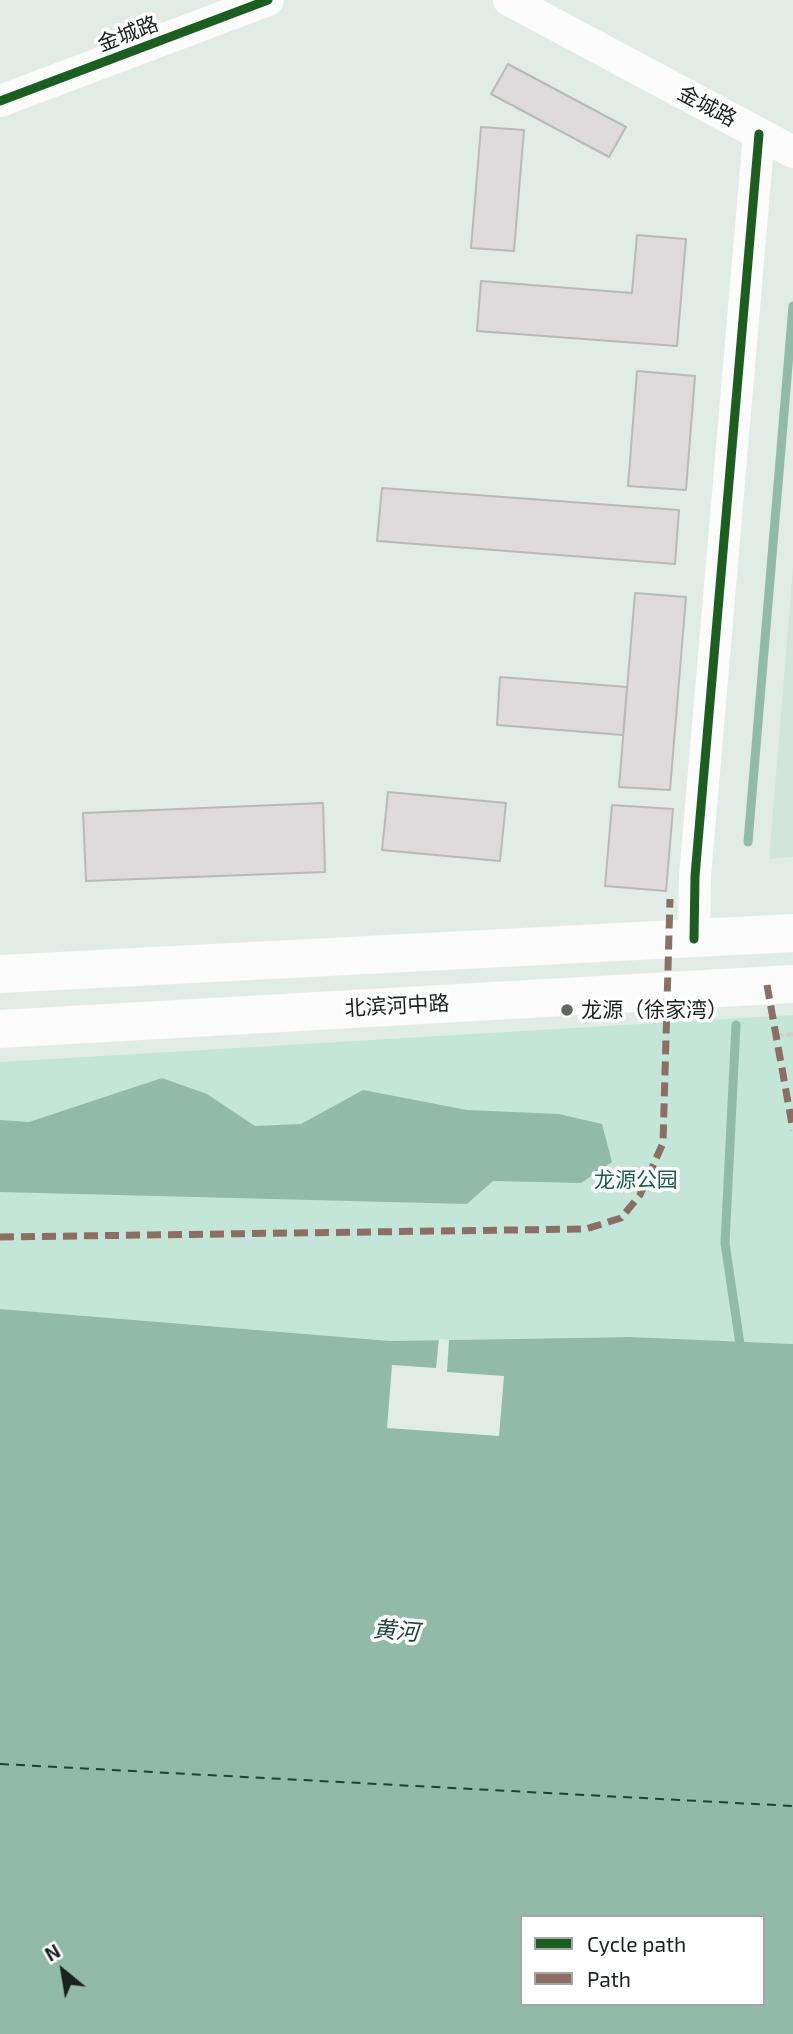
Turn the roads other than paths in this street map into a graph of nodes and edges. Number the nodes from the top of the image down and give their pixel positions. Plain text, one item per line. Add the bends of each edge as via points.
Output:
1 (268, 0) edge
2 (509, 0) edge
3 (0, 101) edge
4 (759, 134) junction
5 (793, 152) edge
6 (793, 933) edge
7 (694, 939) junction
8 (0, 974) edge
9 (793, 984) edge
10 (0, 1029) edge

1 - 3 street, 金城路
2 - 4 street, 金城路
4 - 5 street, 金城路
4 - 7 street via 695,876
6 - 7 main road
7 - 8 main road
9 - 10 main road, 北滨河中路

